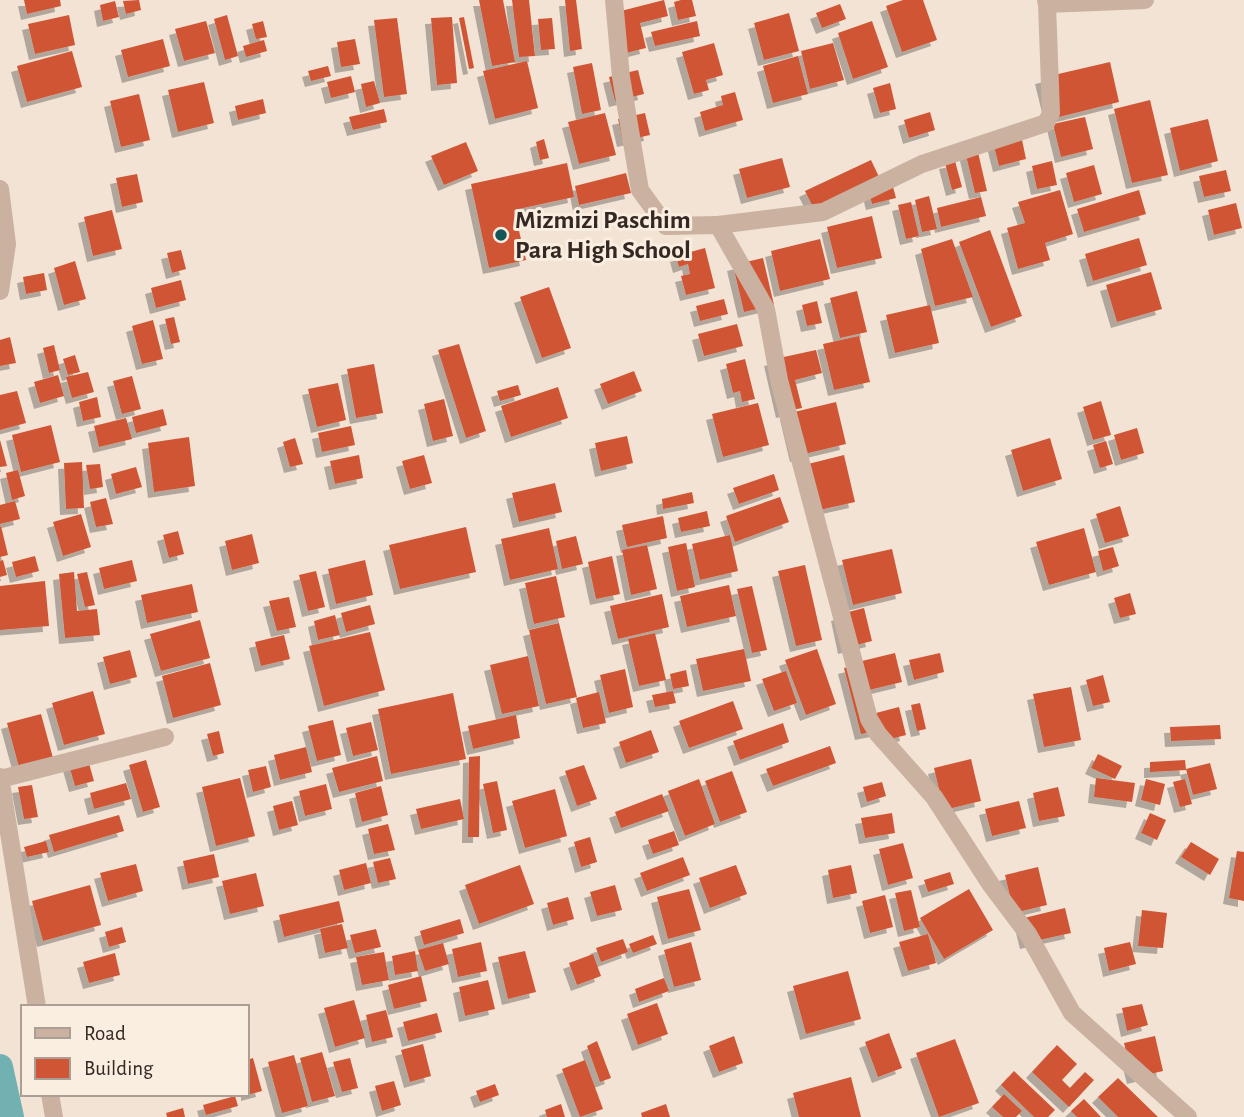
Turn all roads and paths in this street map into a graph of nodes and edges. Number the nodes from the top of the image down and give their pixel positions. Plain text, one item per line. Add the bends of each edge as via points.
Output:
1 (614, 0) edge
2 (1145, 0) edge
3 (1046, 2) edge
4 (0, 189) edge
5 (718, 225) junction
6 (0, 291) edge
7 (165, 737) dead end
8 (0, 778) edge
9 (5, 857) edge
10 (37, 1005) edge
11 (50, 1096) edge
12 (54, 1117) edge
13 (1188, 1117) edge

1 - 5 street via 621,77 640,190 666,226
2 - 3 street
3 - 5 street via 1051,113 1046,123 922,164 823,212
4 - 6 street via 7,244
5 - 13 street via 766,309 779,380 869,719 934,797 1028,934 1072,1013
7 - 8 street
8 - 9 street
9 - 10 street
11 - 12 street

